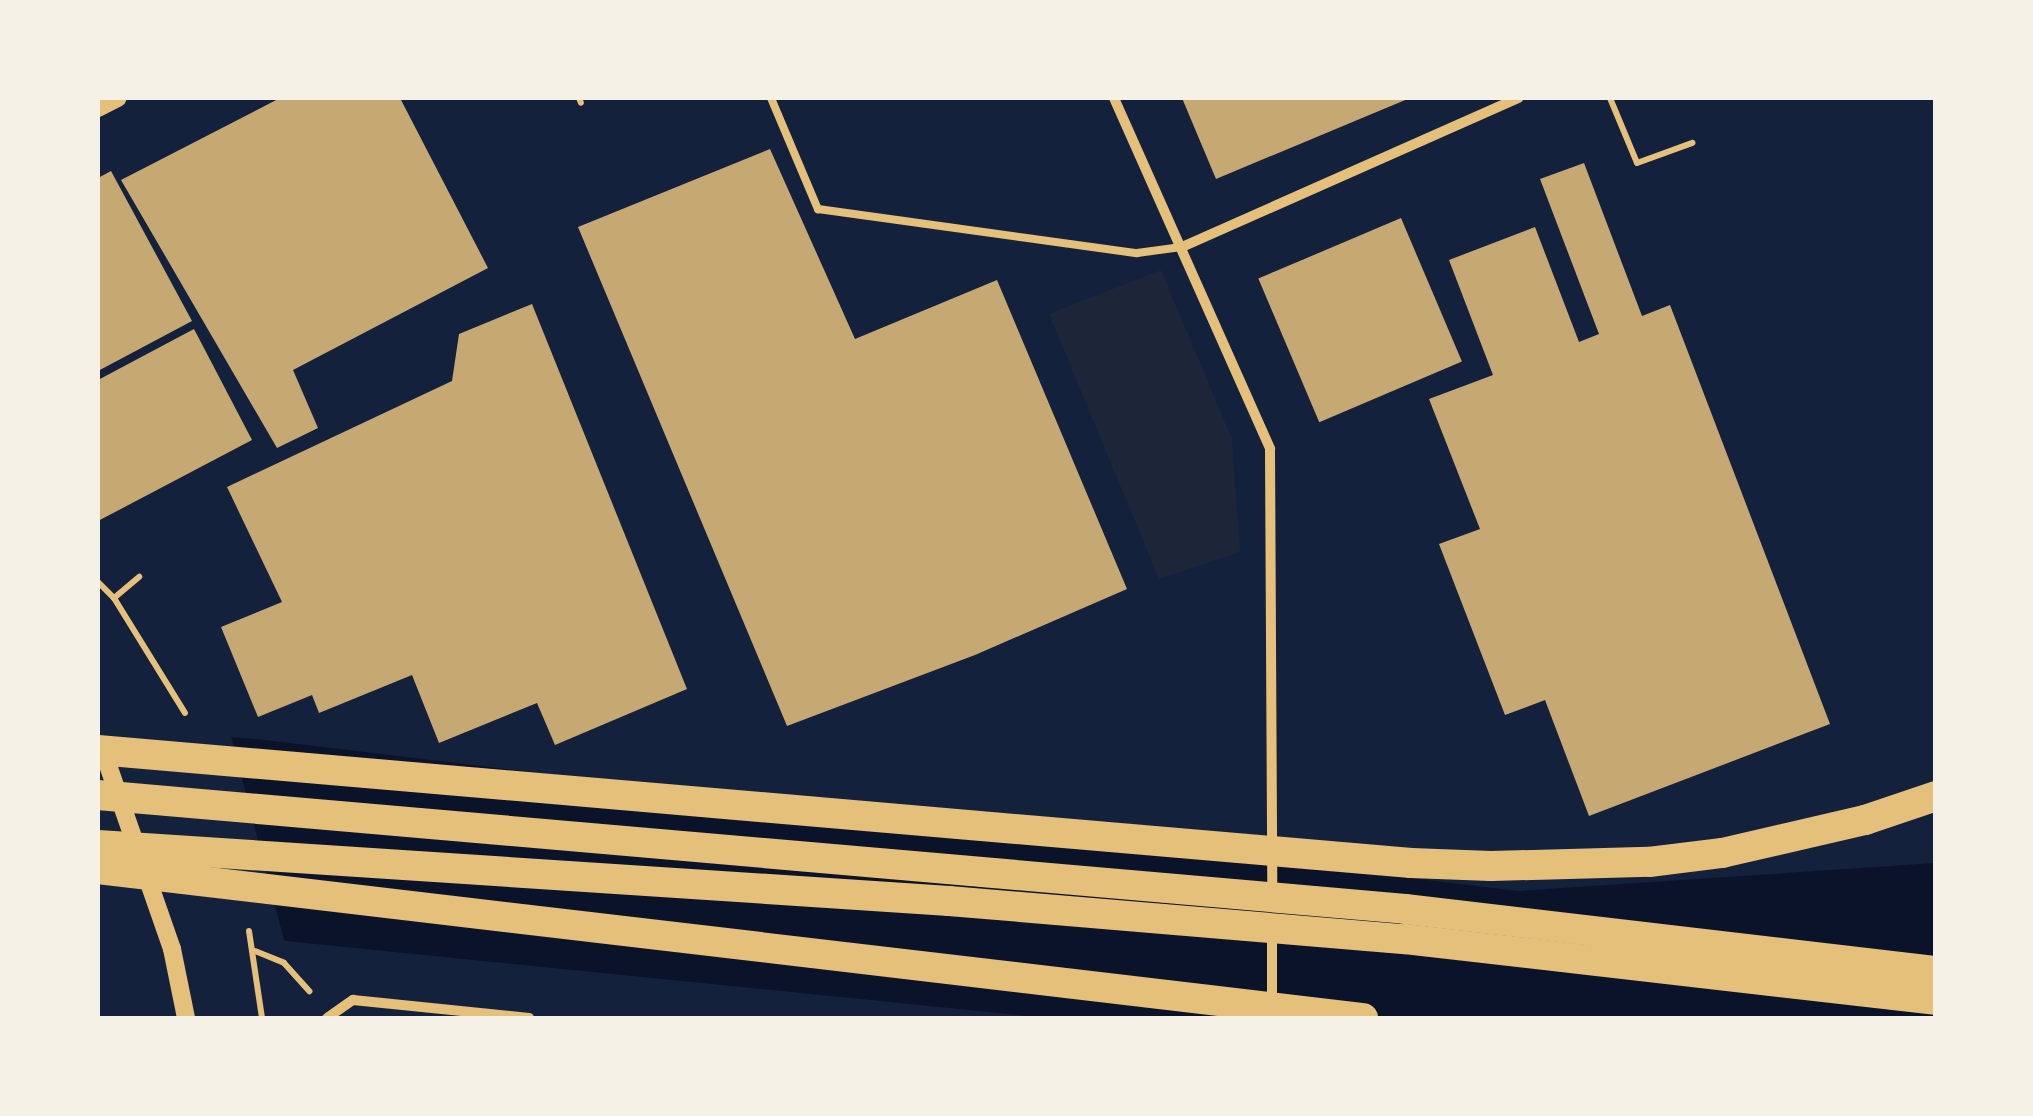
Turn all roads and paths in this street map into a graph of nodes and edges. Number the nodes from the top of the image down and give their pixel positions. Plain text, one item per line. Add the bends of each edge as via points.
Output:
1 (118, 98) edge
2 (771, 98) edge
3 (1114, 98) edge
4 (1518, 98) edge
5 (1610, 98) edge
6 (98, 108) edge
7 (1692, 143) dead end
8 (1182, 246) junction
9 (138, 577) dead end
10 (98, 582) edge
11 (114, 598) junction
12 (187, 716) dead end
13 (98, 738) edge
14 (98, 750) edge
15 (98, 795) edge
16 (1936, 796) edge
17 (98, 844) edge
18 (98, 869) edge
19 (252, 942) dead end
20 (255, 950) junction
21 (1936, 971) edge
22 (1936, 1000) edge
23 (328, 1017) edge
24 (186, 1018) edge
25 (262, 1018) edge
26 (529, 1018) edge
27 (1272, 1018) edge
28 (1363, 1018) edge

1 - 6 street
2 - 8 lane via 818,209 1137,252
3 - 8 street
4 - 8 street
5 - 7 path via 1638,164
8 - 27 street via 1270,449
9 - 11 path
10 - 11 path
11 - 12 path
13 - 24 street via 172,950
14 - 16 highway via 1491,866 1722,853
15 - 21 highway via 1406,908
17 - 22 highway via 1405,939
18 - 28 highway
19 - 20 path
20 - 23 path via 284,963
20 - 25 path
23 - 26 street via 353,1000

